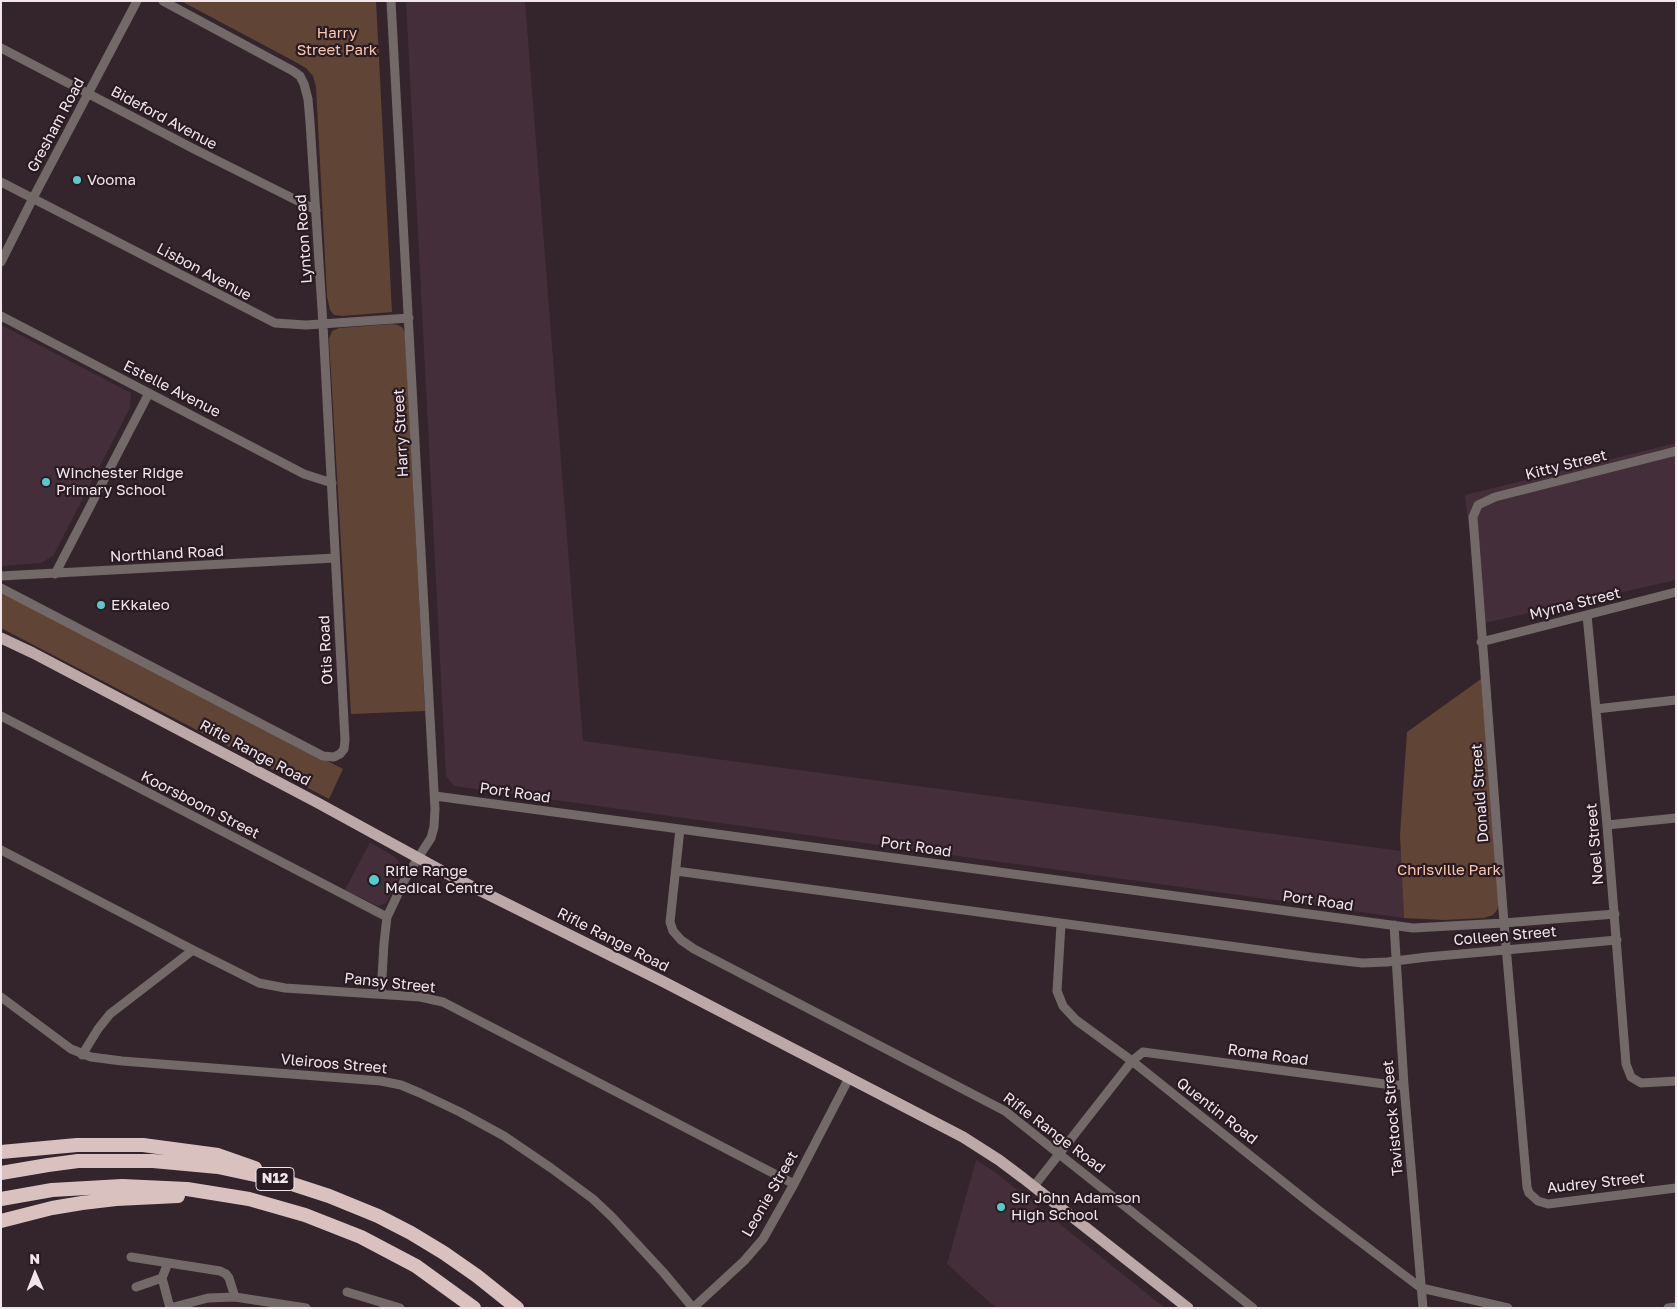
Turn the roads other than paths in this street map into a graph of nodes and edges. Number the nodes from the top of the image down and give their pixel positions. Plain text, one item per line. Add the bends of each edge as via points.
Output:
1 (136, 1) edge
2 (163, 1) edge
3 (391, 1) edge
4 (1, 48) edge
5 (88, 94) junction
6 (1, 182) edge
7 (32, 198) junction
8 (316, 210) junction
9 (1, 262) edge
10 (1, 316) edge
11 (409, 318) junction
12 (323, 325) junction
13 (149, 393) junction
14 (1676, 451) edge
15 (332, 483) junction
16 (1473, 517) joint
17 (335, 558) junction
18 (55, 574) junction
19 (1, 576) edge
20 (1, 588) edge
21 (1676, 592) edge
22 (1587, 615) junction
23 (1, 638) edge
24 (1481, 642) junction
25 (1676, 700) edge
26 (1596, 709) junction
27 (1, 716) edge
28 (345, 740) joint
29 (435, 796) junction
30 (1676, 818) edge
31 (1607, 825) junction
32 (680, 829) junction
33 (1, 850) edge
34 (418, 858) junction
35 (676, 871) junction
36 (1615, 914) junction
37 (387, 917) junction
38 (1504, 923) junction
39 (1061, 924) junction
40 (1394, 926) junction
41 (1617, 940) junction
42 (1507, 949) junction
43 (193, 950) junction
44 (1396, 961) junction
45 (381, 994) junction
46 (1, 997) edge
47 (82, 1054) junction
48 (1132, 1062) junction
49 (848, 1078) junction
50 (1676, 1081) edge
51 (1404, 1085) junction
52 (1, 1152) edge
53 (1060, 1155) junction
54 (1, 1173) edge
55 (283, 1181) junction
56 (794, 1184) junction
57 (1034, 1186) junction
58 (1527, 1187) joint
59 (1676, 1188) edge
60 (211, 1192) junction
61 (1, 1199) edge
62 (1, 1221) edge
63 (130, 1257) dead end
64 (168, 1263) junction
65 (162, 1278) junction
66 (136, 1287) dead end
67 (1421, 1288) junction
68 (347, 1292) dead end
69 (235, 1297) junction
70 (1676, 1307) edge
71 (170, 1308) edge
72 (306, 1308) edge
73 (400, 1308) edge
74 (474, 1308) edge
75 (517, 1308) edge
76 (693, 1308) edge
77 (1188, 1308) edge
78 (1253, 1308) edge
79 (1422, 1308) edge
80 (1508, 1308) edge
81 (1668, 1308) edge

1 - 5 street, Gresham Road
2 - 8 street, Lynton Road via 300,76 308,99
3 - 11 street, Harry Street
4 - 5 street, Bideford Avenue
5 - 7 street, Gresham Road
5 - 8 street, Bideford Avenue
6 - 7 street, Lisbon Avenue
7 - 9 street, Gresham Road
7 - 12 street, Lisbon Avenue via 268,321 286,325
8 - 12 street, Lynton Road
10 - 13 street, Estelle Avenue
11 - 12 street, Lisbon Avenue
11 - 29 street, Harry Street
12 - 15 street, Lynton Road
13 - 15 street, Estelle Avenue via 304,474
13 - 18 street
14 - 16 street, Kitty Street via 1495,497 1478,505
15 - 17 street, Lynton Road
16 - 24 street, Donald Street
17 - 18 street, Northland Road
17 - 28 street, Otis Road
18 - 19 street, Northland Road
20 - 28 street, Rifle Range Road via 323,756 330,758 340,754
21 - 22 street, Myrna Street
22 - 24 street, Myrna Street
22 - 26 street, Noel Street
23 - 34 main road, Rifle Range Road via 318,802
24 - 38 street, Donald Street
25 - 26 street
26 - 31 street, Noel Street
27 - 37 street, Koorsboom Street
29 - 32 street, Port Road
29 - 34 street, Harry Street via 433,835
30 - 31 street
31 - 36 street, Noel Street
32 - 35 street, Rifle Range Road
32 - 40 street, Port Road
33 - 43 street, Pansy Street
34 - 37 street, Harry Street
34 - 49 main road, Rifle Range Road
35 - 39 street
35 - 53 street, Rifle Range Road via 670,922 673,932 681,940 998,1107
36 - 38 street, Colleen Street
36 - 41 street, Noel Street
37 - 45 street
38 - 40 street, Colleen Street via 1413,928
38 - 42 street, Donald Street
39 - 44 street via 1319,958
39 - 48 street, Quentin Road via 1057,991 1060,1001 1076,1020
40 - 44 street, Tavistock Street
41 - 42 street, Colleen Street
41 - 50 street, Noel Street via 1628,1071 1635,1081 1643,1084
42 - 44 street, Colleen Street
42 - 58 street, Donald Street
43 - 45 street, Pansy Street via 266,985
43 - 47 street via 110,1014
44 - 51 street, Tavistock Street
45 - 56 street, Pansy Street via 442,1002
46 - 47 street, Vleiroos Street
47 - 76 street, Vleiroos Street via 122,1062 381,1081 410,1088 504,1136 593,1199
48 - 51 street, Roma Road via 1143,1052
48 - 53 street
48 - 67 street, Quentin Road
49 - 56 street, Leonie Street
49 - 57 main road, Rifle Range Road via 975,1145
51 - 67 street, Tavistock Street
52 - 55 highway via 77,1145 152,1146 218,1155
53 - 57 street
53 - 78 street, Rifle Range Road
54 - 55 highway, N12 via 48,1164 154,1160 218,1167
55 - 75 highway, N12 via 378,1216 411,1233 478,1276
56 - 76 street, Leonie Street via 756,1248
57 - 77 main road, Rifle Range Road
58 - 59 street, Audrey Street via 1538,1201 1548,1204
60 - 61 highway, N12 via 114,1186 52,1190
60 - 62 highway via 82,1203
60 - 74 highway, N12 via 280,1208 361,1237 416,1266
63 - 64 street
64 - 65 street
64 - 69 street via 226,1274
65 - 66 street
65 - 71 street
67 - 79 street, Tavistock Street
67 - 80 street
68 - 73 street
69 - 71 street via 208,1298
69 - 72 street
70 - 81 street

